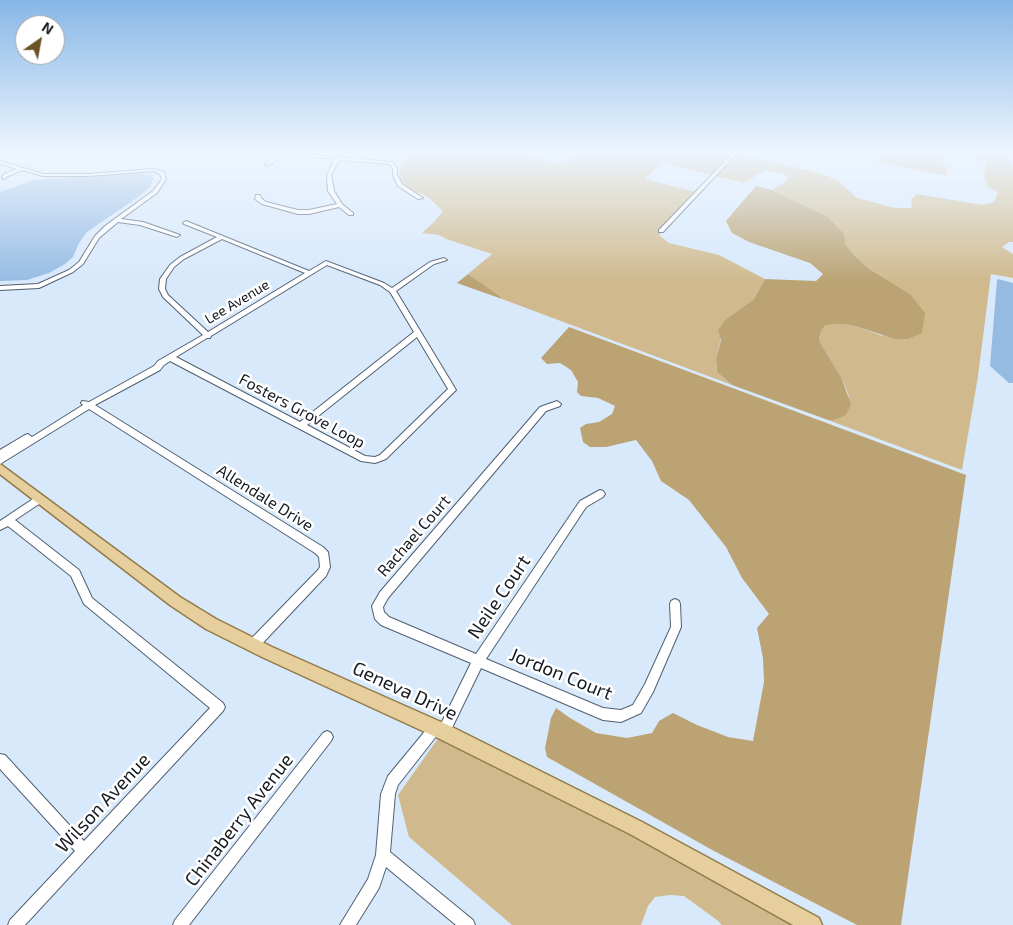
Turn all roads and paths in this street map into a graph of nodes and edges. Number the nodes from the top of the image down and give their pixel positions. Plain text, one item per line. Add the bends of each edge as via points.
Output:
1 (149, 196) edge
2 (258, 196) dead end
3 (334, 196) edge
4 (417, 196) edge
5 (694, 196) edge
6 (420, 198) dead end
7 (340, 205) junction
8 (351, 214) dead end
9 (116, 220) junction
10 (186, 223) dead end
11 (661, 231) dead end
12 (177, 235) dead end
13 (222, 237) junction
14 (444, 260) dead end
15 (310, 273) junction
16 (0, 288) edge
17 (392, 291) junction
18 (417, 333) junction
19 (208, 336) junction
20 (172, 358) junction
21 (86, 404) junction
22 (557, 404) dead end
23 (302, 425) junction
24 (0, 454) edge
25 (0, 461) edge
26 (0, 468) edge
27 (600, 494) dead end
28 (39, 499) junction
29 (4, 523) edge
30 (675, 604) dead end
31 (253, 645) junction
32 (478, 661) junction
33 (219, 707) joint
34 (439, 730) junction
35 (327, 737) dead end
36 (0, 760) edge
37 (84, 850) junction
38 (382, 855) junction
39 (15, 925) edge
40 (180, 925) edge
41 (347, 925) edge
42 (468, 925) edge
43 (812, 925) edge

1 - 9 street
2 - 7 street via 264,203 298,212
3 - 7 street
4 - 6 street
5 - 11 street
7 - 8 street
9 - 12 street via 141,222
9 - 16 street via 97,237 81,263 61,277 39,286
10 - 13 street
13 - 15 street
13 - 19 street via 182,258 163,278 165,296
14 - 17 street via 432,263
15 - 17 street, Lee Avenue via 326,263 382,284
15 - 19 street, Lee Avenue
17 - 18 street, Fosters Grove Loop
18 - 23 street
18 - 23 street, Fosters Grove Loop via 452,390 383,457 364,459
19 - 20 street, Lee Avenue
20 - 21 street, Lee Avenue
20 - 23 street, Fosters Grove Loop
21 - 24 street, Lee Avenue
21 - 25 street, Lee Avenue
21 - 31 street, Allendale Drive via 324,555 322,573
22 - 32 street, Rachael Court via 543,409 377,606 385,621
26 - 28 main road, Geneva Drive
27 - 32 street, Neile Court via 583,504
28 - 29 street
28 - 31 main road, Geneva Drive via 175,601
29 - 33 street via 75,573 88,601
30 - 32 street, Jordon Court via 676,627 649,688 637,709 621,716 603,714
31 - 34 main road, Geneva Drive
32 - 34 street, Neile Court
33 - 37 street, Wilson Avenue
34 - 38 street, Neile Court via 393,781 388,794
34 - 43 main road, Geneva Drive via 636,828
35 - 40 street, Chinaberry Avenue
36 - 37 street
37 - 39 street, Wilson Avenue
38 - 41 street, Neile Court via 374,883
38 - 42 street

